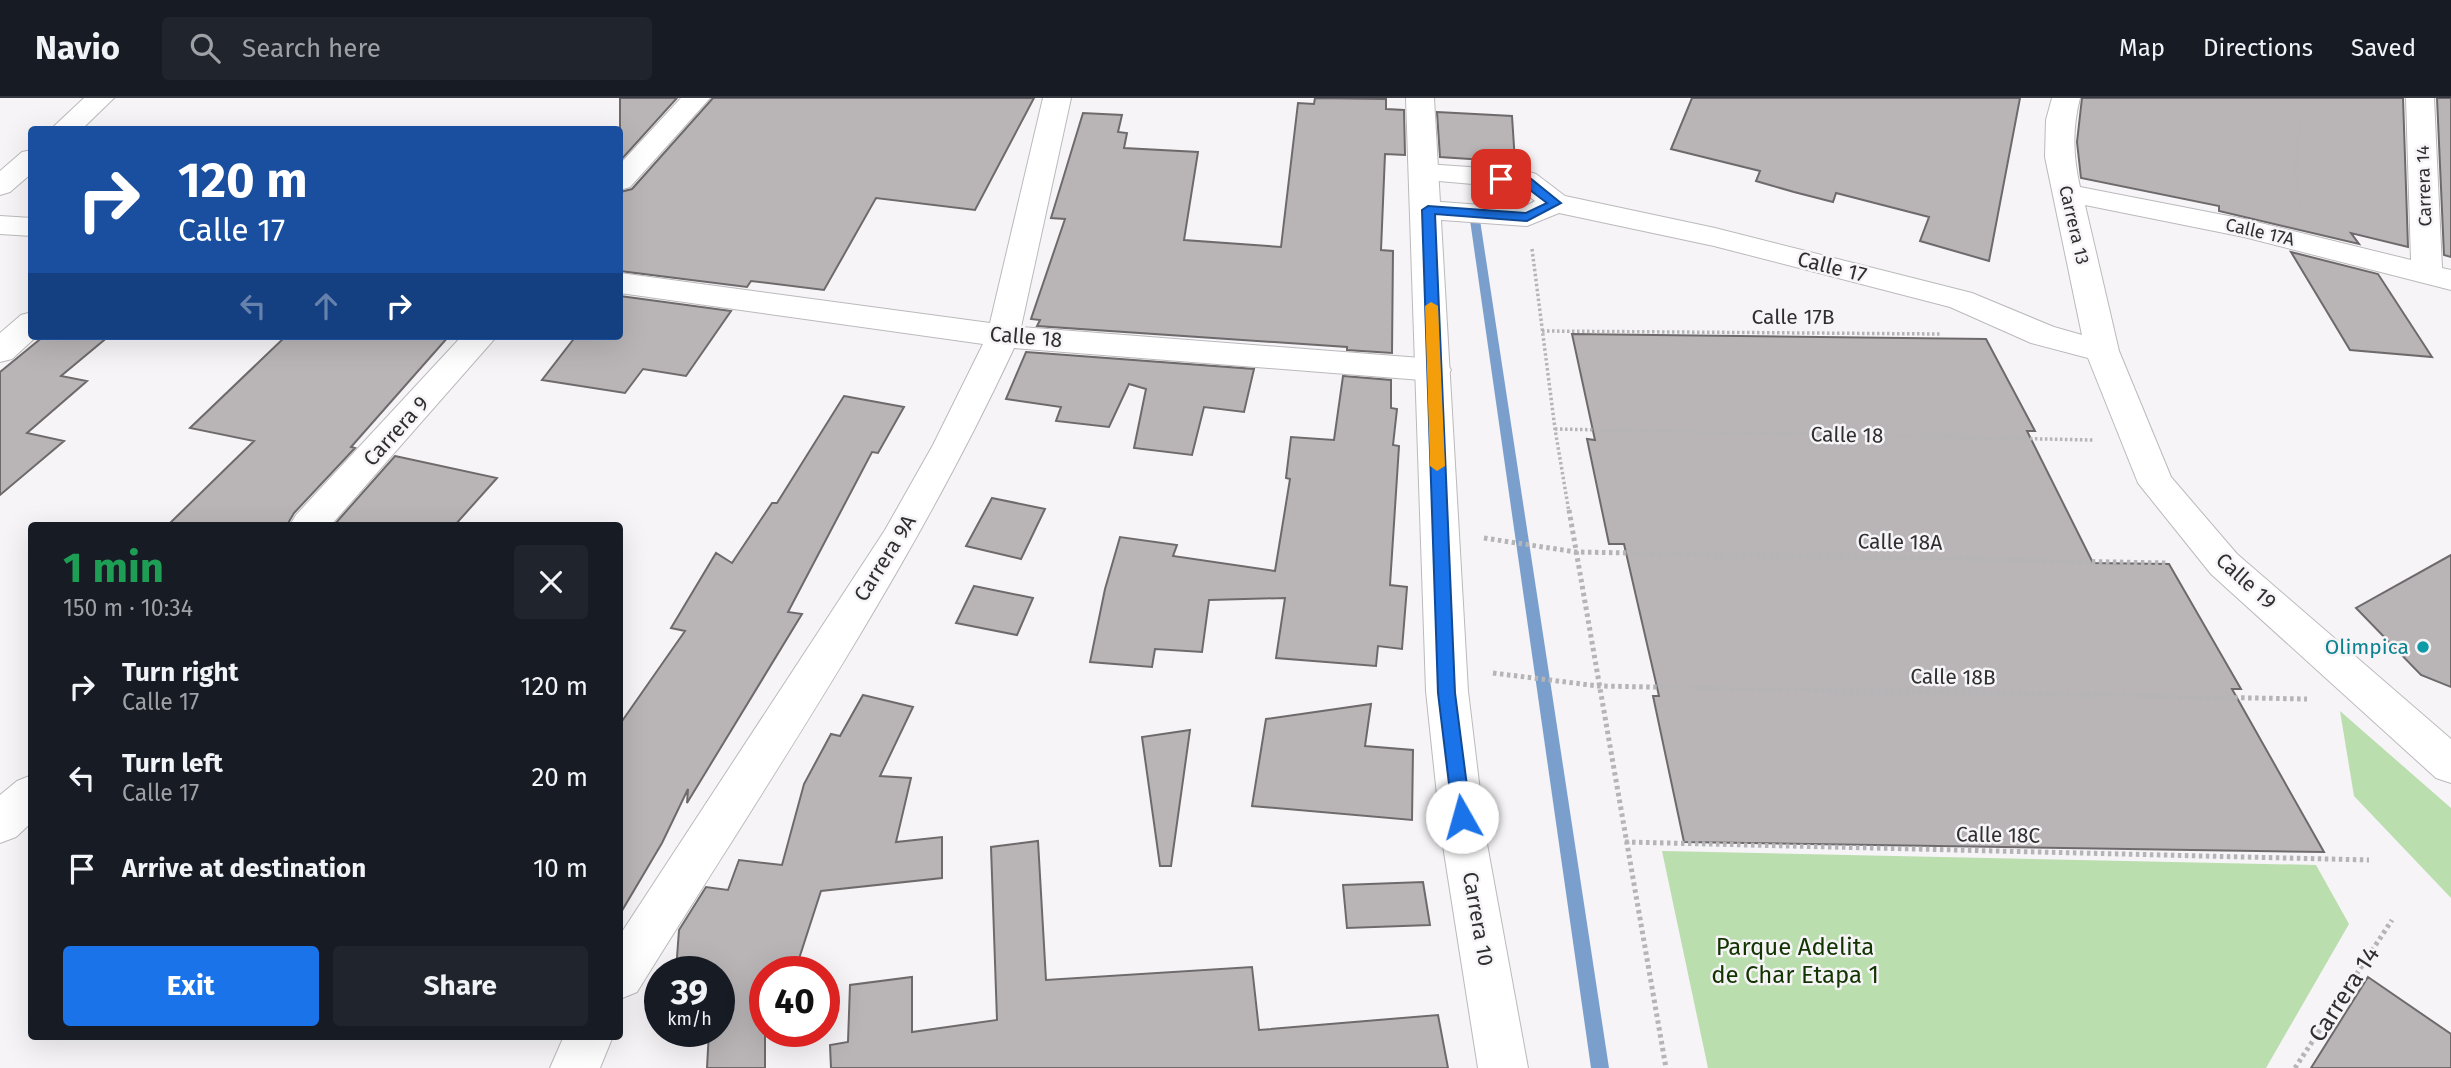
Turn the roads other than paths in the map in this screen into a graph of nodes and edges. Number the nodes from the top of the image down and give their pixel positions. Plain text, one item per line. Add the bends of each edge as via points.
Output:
1 (100, 98) edge
2 (696, 98) edge
3 (1058, 98) edge
4 (1420, 98) edge
5 (2066, 98) edge
6 (2420, 106) edge
7 (2451, 120) edge
8 (68, 126) edge
9 (28, 162) edge
10 (623, 178) edge
11 (0, 186) edge
12 (1427, 192) junction
13 (2067, 193) junction
14 (1555, 203) junction
15 (0, 225) edge
16 (28, 226) edge
17 (2439, 277) edge
18 (623, 283) edge
19 (28, 326) edge
20 (1003, 336) junction
21 (477, 340) edge
22 (0, 351) edge
23 (2102, 351) junction
24 (1434, 370) junction
25 (313, 522) edge
26 (2451, 765) edge
27 (28, 798) edge
28 (0, 823) edge
29 (623, 971) edge
30 (587, 1040) edge
31 (576, 1068) edge
32 (1503, 1068) edge

1 - 8 street
2 - 10 street
3 - 20 street, Carrera 9A
4 - 12 street, Carrera 10
5 - 13 street, Carrera 13 via 2059,158
6 - 7 street
6 - 17 street, Carrera 14
9 - 11 street
12 - 14 street via 1527,217
12 - 14 street, Calle 17 via 1525,180
12 - 24 street, Carrera 10
13 - 17 street, Calle 17A
13 - 23 street, Carrera 13
14 - 23 street, Calle 17 via 1715,237 1961,300 2043,335
15 - 16 street
18 - 20 street, Calle 18
19 - 22 street
20 - 24 street, Calle 18
20 - 29 street, Carrera 9A via 951,445 898,540
21 - 25 street, Carrera 9
23 - 26 street, Calle 19 via 2156,483 2224,564
24 - 32 street, Carrera 10 via 1447,693 1468,866
27 - 28 street
30 - 31 street

